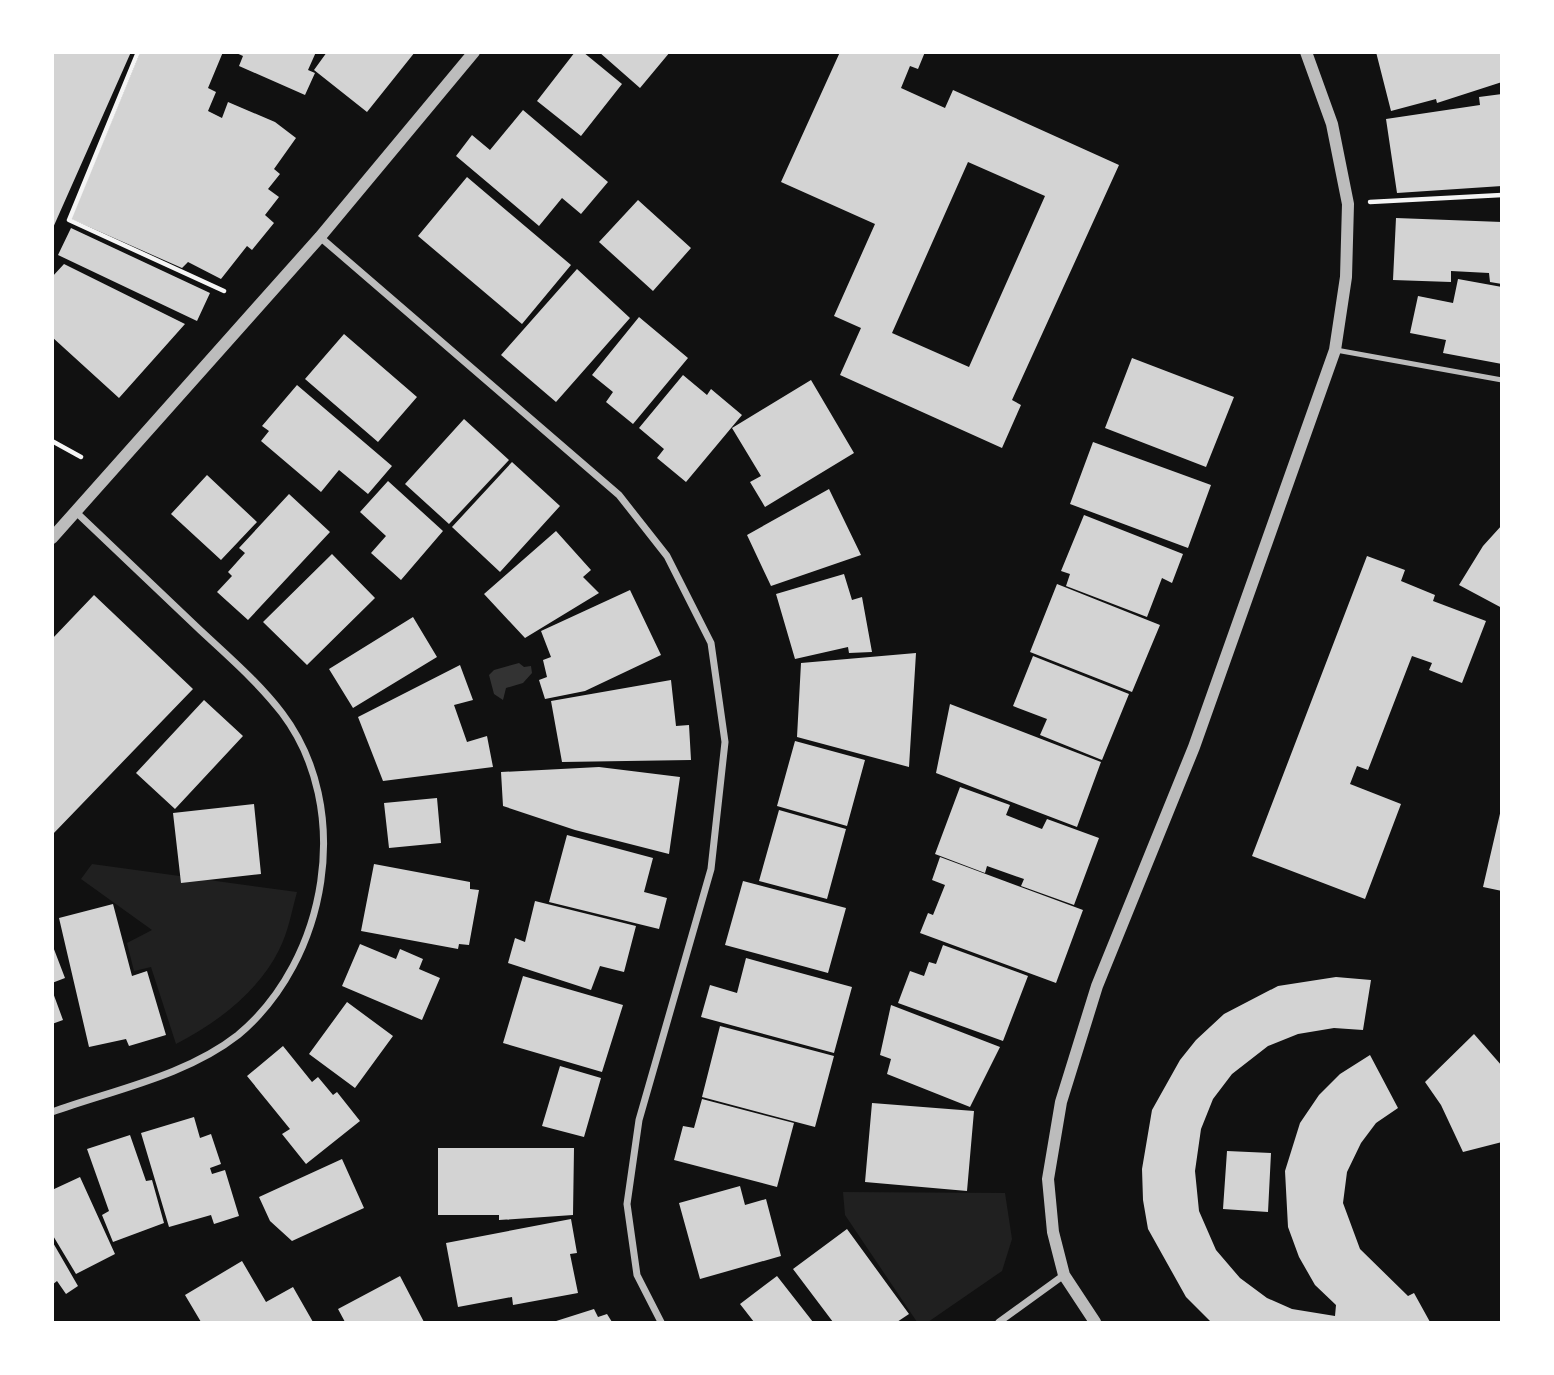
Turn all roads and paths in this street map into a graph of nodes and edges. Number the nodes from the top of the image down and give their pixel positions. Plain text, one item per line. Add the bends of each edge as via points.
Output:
1 (138, 52) edge
2 (474, 52) edge
3 (1306, 52) edge
4 (1502, 195) edge
5 (1348, 204) junction
6 (320, 237) junction
7 (224, 291) dead end
8 (1335, 350) junction
9 (1502, 380) edge
10 (52, 441) edge
11 (81, 457) dead end
12 (77, 513) junction
13 (52, 538) edge
14 (52, 1112) edge
15 (1064, 1275) junction
16 (661, 1322) edge
17 (999, 1322) edge
18 (1095, 1322) edge

1 - 7 path via 69,220
2 - 6 street
3 - 5 street via 1332,124
4 - 5 path
5 - 8 street via 1346,277
6 - 12 street
6 - 16 street via 619,495 667,556 711,643 725,742 710,869 639,1120 627,1204 637,1275
8 - 9 lane
8 - 15 street via 1194,747 1097,986 1061,1102 1048,1179 1053,1232
10 - 11 path
12 - 13 street
12 - 14 street via 284,715 313,768 324,834 320,898 296,961 269,1004 237,1035 188,1066
15 - 17 street
15 - 18 street

